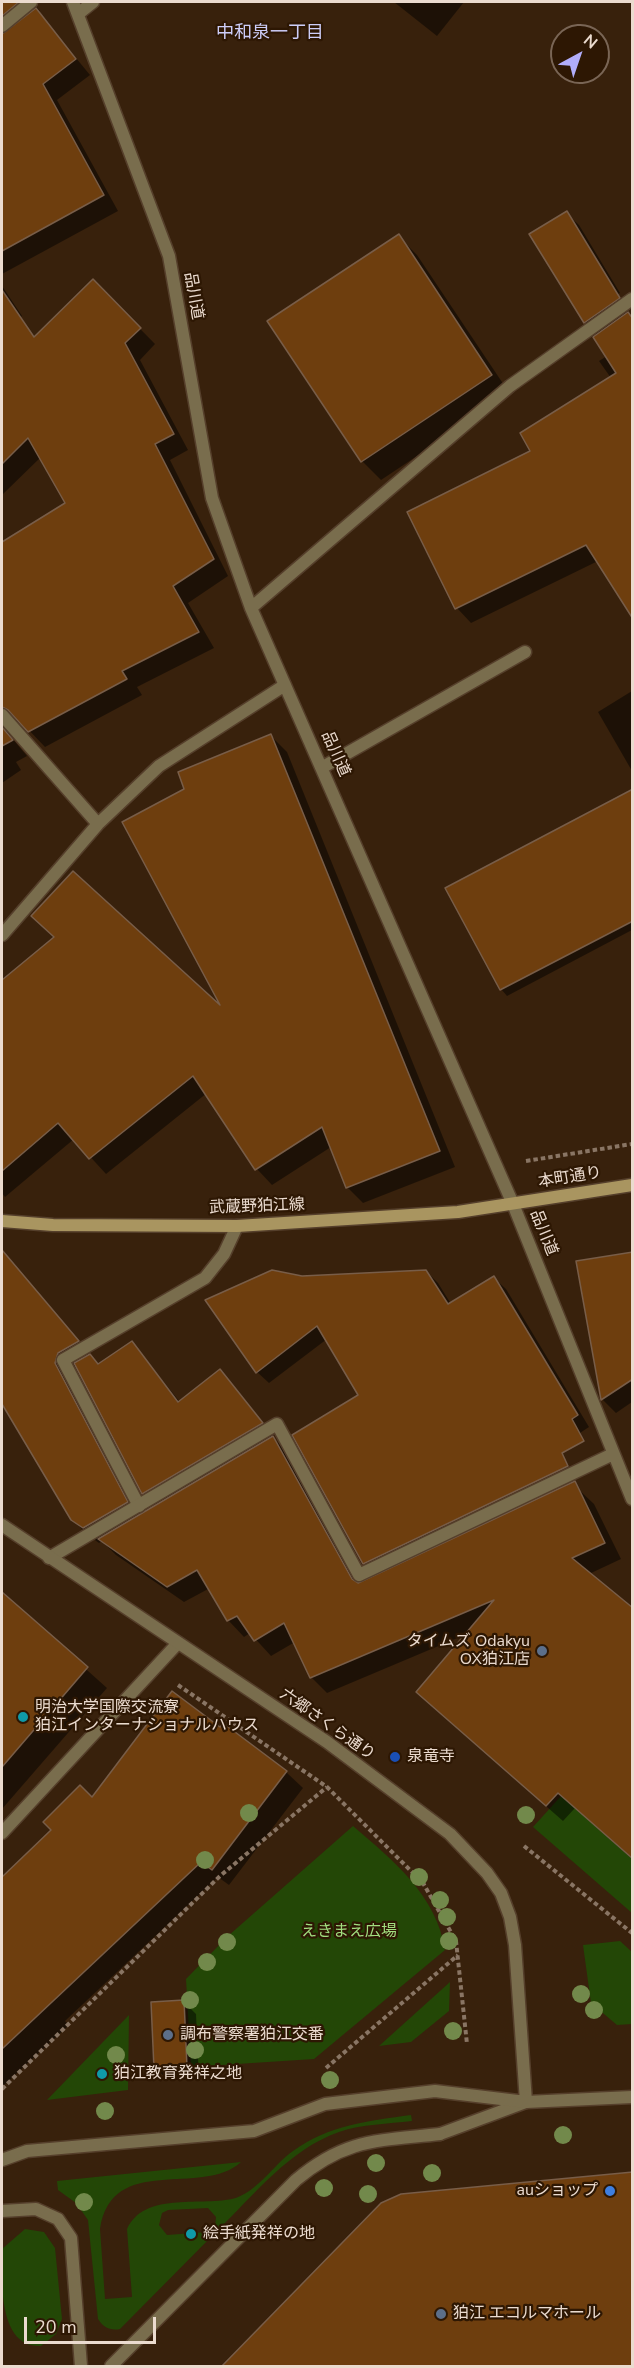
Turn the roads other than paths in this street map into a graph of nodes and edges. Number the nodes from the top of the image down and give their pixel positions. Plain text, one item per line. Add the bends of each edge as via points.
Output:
1 (31, 2) edge
2 (93, 2) edge
3 (75, 8) edge
4 (2, 26) edge
5 (633, 299) edge
6 (251, 608) junction
7 (525, 652) dead end
8 (285, 685) junction
9 (2, 715) edge
10 (323, 768) junction
11 (98, 824) junction
12 (2, 935) edge
13 (633, 1185) edge
14 (513, 1204) junction
15 (2, 1221) edge
16 (237, 1226) junction
17 (613, 1454) junction
18 (633, 1499) edge
19 (139, 1506) junction
20 (2, 1526) edge
21 (49, 1558) junction
22 (178, 1644) junction
23 (2, 1833) edge
24 (633, 2097) edge
25 (526, 2102) junction
26 (2, 2160) edge
27 (2, 2211) edge
28 (81, 2367) edge
29 (111, 2367) edge

1 - 4 street
2 - 3 street
3 - 6 street, 品川道 via 169,255 212,498
5 - 6 street via 510,386
6 - 8 street, 品川道
7 - 10 street
8 - 10 street, 品川道
8 - 11 street via 159,766
9 - 11 street
10 - 14 street, 品川道
11 - 12 street
13 - 14 main road, 本町通り
14 - 16 main road, 武蔵野狛江線 via 446,1213
14 - 17 street, 品川道
15 - 16 main road, 武蔵野狛江線
16 - 19 street via 224,1254 205,1278 63,1360
17 - 18 street, 品川道
17 - 19 street via 359,1575 277,1424
19 - 21 street
20 - 21 street, 六郷さくら通り
21 - 22 street, 六郷さくら通り
22 - 23 street
22 - 25 street, 六郷さくら通り via 327,1742 450,1834 487,1873 508,1911 515,1945
24 - 25 street
25 - 26 street via 435,2091 325,2104 254,2131 27,2151
25 - 29 street via 440,2134 364,2142 341,2149 314,2165
27 - 28 street via 36,2209 58,2219 71,2238

